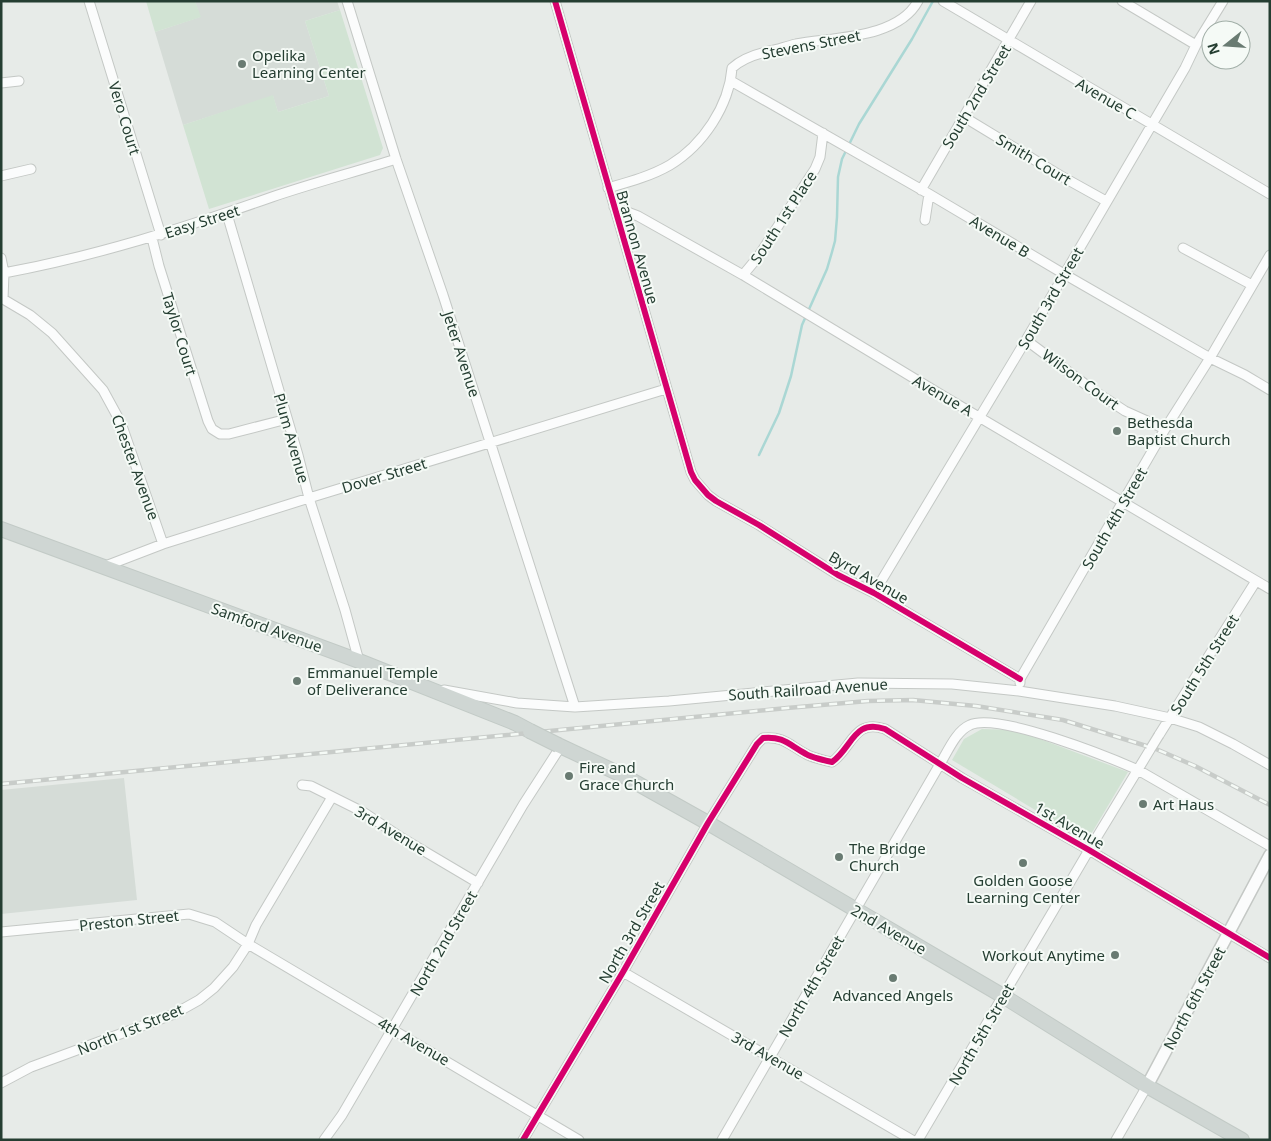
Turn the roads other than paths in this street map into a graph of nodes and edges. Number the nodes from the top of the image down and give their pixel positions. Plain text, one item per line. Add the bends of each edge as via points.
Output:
1 (89, 1) edge
2 (347, 1) edge
3 (555, 1) edge
4 (918, 1) edge
5 (943, 1) edge
6 (1031, 1) edge
7 (1122, 1) edge
8 (1224, 1) edge
9 (1008, 40) junction
10 (1196, 46) junction
11 (19, 81) dead end
12 (731, 81) junction
13 (1, 83) edge
14 (964, 117) junction
15 (1151, 124) junction
16 (823, 133) junction
17 (835, 140) junction
18 (820, 157) junction
19 (396, 159) junction
20 (31, 169) dead end
21 (1, 176) edge
22 (608, 188) junction
23 (925, 192) junction
24 (1270, 194) edge
25 (1106, 201) junction
26 (614, 208) junction
27 (227, 214) junction
28 (925, 220) dead end
29 (156, 236) junction
30 (1183, 248) dead end
31 (1270, 255) edge
32 (1, 258) edge
33 (4, 272) junction
34 (1064, 274) junction
35 (744, 275) junction
36 (1252, 285) junction
37 (2, 301) edge
38 (1026, 340) junction
39 (1210, 358) junction
40 (666, 389) junction
41 (1270, 390) edge
42 (980, 416) junction
43 (287, 419) junction
44 (1165, 429) junction
45 (490, 442) junction
46 (708, 495) joint
47 (309, 498) junction
48 (1124, 501) junction
49 (1, 529) edge
50 (163, 544) junction
51 (103, 567) junction
52 (1256, 581) junction
53 (1270, 589) edge
54 (874, 593) junction
55 (359, 661) junction
56 (1020, 679) junction
57 (424, 686) junction
58 (1019, 691) junction
59 (575, 707) junction
60 (1170, 718) junction
61 (530, 731) joint
62 (857, 732) joint
63 (560, 746) junction
64 (1151, 748) joint
65 (940, 764) junction
66 (1270, 765) edge
67 (1139, 767) junction
68 (302, 785) dead end
69 (332, 797) junction
70 (708, 823) junction
71 (1270, 846) edge
72 (1089, 850) junction
73 (1270, 855) edge
74 (478, 882) junction
75 (856, 910) junction
76 (1, 932) edge
77 (1228, 934) junction
78 (248, 944) junction
79 (1270, 958) edge
80 (623, 972) junction
81 (1002, 996) junction
82 (393, 1030) junction
83 (770, 1057) junction
84 (1, 1083) edge
85 (1147, 1086) junction
86 (537, 1116) junction
87 (324, 1140) edge
88 (523, 1140) edge
89 (579, 1140) edge
90 (722, 1140) edge
91 (912, 1140) edge
92 (918, 1140) edge
93 (1116, 1140) edge
94 (1242, 1140) edge

1 - 29 street, Vero Court
2 - 19 street, Jeter Avenue
3 - 22 street, Brannon Avenue
4 - 12 street, Stevens Street via 911,12 879,30 795,44 739,61 732,68
5 - 9 street, Avenue C
6 - 9 street, South 2nd Street
7 - 10 street
8 - 10 street, South 3rd Street
9 - 14 street, South 2nd Street
9 - 15 street, Avenue C
10 - 15 street, South 3rd Street
11 - 13 street
12 - 16 street, Avenue B
12 - 22 street, Stevens Street via 724,103 709,127 684,156 668,166
14 - 23 street, South 2nd Street
14 - 25 street, Smith Court
15 - 24 street, Avenue C
15 - 25 street, South 3rd Street
16 - 17 street, Avenue B
16 - 18 street, South 1st Place
17 - 18 street, South 1st Place
17 - 23 street, Avenue B
18 - 35 street, South 1st Place via 810,178
19 - 27 street, Easy Street
19 - 45 street, Jeter Avenue
20 - 21 street
22 - 26 street, Brannon Avenue
23 - 28 street, South 2nd Street
23 - 34 street, Avenue B
25 - 34 street, South 3rd Street
26 - 35 street, Avenue A via 638,216
26 - 40 street, Brannon Avenue
27 - 29 street, Easy Street
27 - 43 street, Plum Avenue
29 - 33 street, Easy Street via 49,265
29 - 43 street, Taylor Court via 158,266 212,429 220,434 229,434
30 - 36 street
31 - 36 street, South 4th Street
32 - 33 street, Chester Avenue
33 - 37 street, Chester Avenue
34 - 38 street, South 3rd Street
34 - 39 street, Avenue B
35 - 42 street, Avenue A
36 - 39 street, South 4th Street
37 - 50 street, Chester Avenue via 30,315 52,334 103,390 121,422
38 - 42 street, South 3rd Street
38 - 44 street, Wilson Court via 1125,411
39 - 41 street, Avenue B
39 - 44 street, South 4th Street
40 - 45 street, Dover Street
40 - 46 street, Brannon Avenue via 691,472
42 - 48 street, Avenue A
42 - 54 street, South 3rd Street
43 - 47 street, Plum Avenue
44 - 48 street, South 4th Street
45 - 47 street, Dover Street
45 - 59 street, Jeter Avenue
46 - 54 street, Byrd Avenue via 838,575
47 - 50 street, Dover Street
47 - 55 street, Plum Avenue
48 - 52 street, Avenue A
48 - 56 street, South 4th Street
49 - 51 main road, Samford Avenue
50 - 51 street, Dover Street
51 - 55 main road, Samford Avenue
52 - 53 street, Avenue A
52 - 60 street, South 5th Street
54 - 56 street, Byrd Avenue
55 - 57 main road, Samford Avenue
56 - 58 street
57 - 59 street, South Railroad Avenue via 517,703
57 - 61 main road, Samford Avenue
58 - 59 street, South Railroad Avenue via 952,684 858,683
58 - 60 street, South Railroad Avenue
60 - 64 street, South 5th Street, bridge
60 - 66 street, South Railroad Avenue via 1199,728
61 - 63 main road, 2nd Avenue, bridge
62 - 65 street, 1st Avenue via 865,726 884,729
62 - 70 street, North 3rd Street via 841,756 832,762 808,756 774,737 763,738
63 - 70 main road, 2nd Avenue via 624,776
63 - 74 street, North 2nd Street
64 - 67 street, North 5th Street
65 - 67 street, North 4th Street via 962,730 980,722 1026,729
65 - 72 street, 1st Avenue
65 - 75 street, North 4th Street
67 - 71 street
67 - 72 street, North 5th Street
68 - 69 street, 3rd Avenue
69 - 74 street, 3rd Avenue via 363,812
69 - 78 street, North 1st Street
70 - 75 main road, 2nd Avenue
70 - 80 street, North 3rd Street
72 - 77 street, 1st Avenue
72 - 81 street, North 5th Street
73 - 77 street, North 6th Street
74 - 82 street, North 2nd Street
75 - 81 main road, 2nd Avenue
75 - 83 street, North 4th Street
76 - 78 street, Preston Street via 189,914 215,922
77 - 79 street, 1st Avenue
77 - 85 street, North 6th Street
78 - 82 street, 4th Avenue
78 - 84 street, North 1st Street via 214,988 174,1014 31,1068
80 - 83 street, 3rd Avenue
80 - 86 street, North 3rd Street
81 - 85 main road, 2nd Avenue
81 - 92 street, North 5th Street
82 - 86 street, 4th Avenue
82 - 87 street, North 2nd Street
83 - 90 street, North 4th Street
83 - 91 street, 3rd Avenue
85 - 93 street, North 6th Street
85 - 94 main road, 2nd Avenue
86 - 88 street, North 3rd Street
86 - 89 street, 4th Avenue

